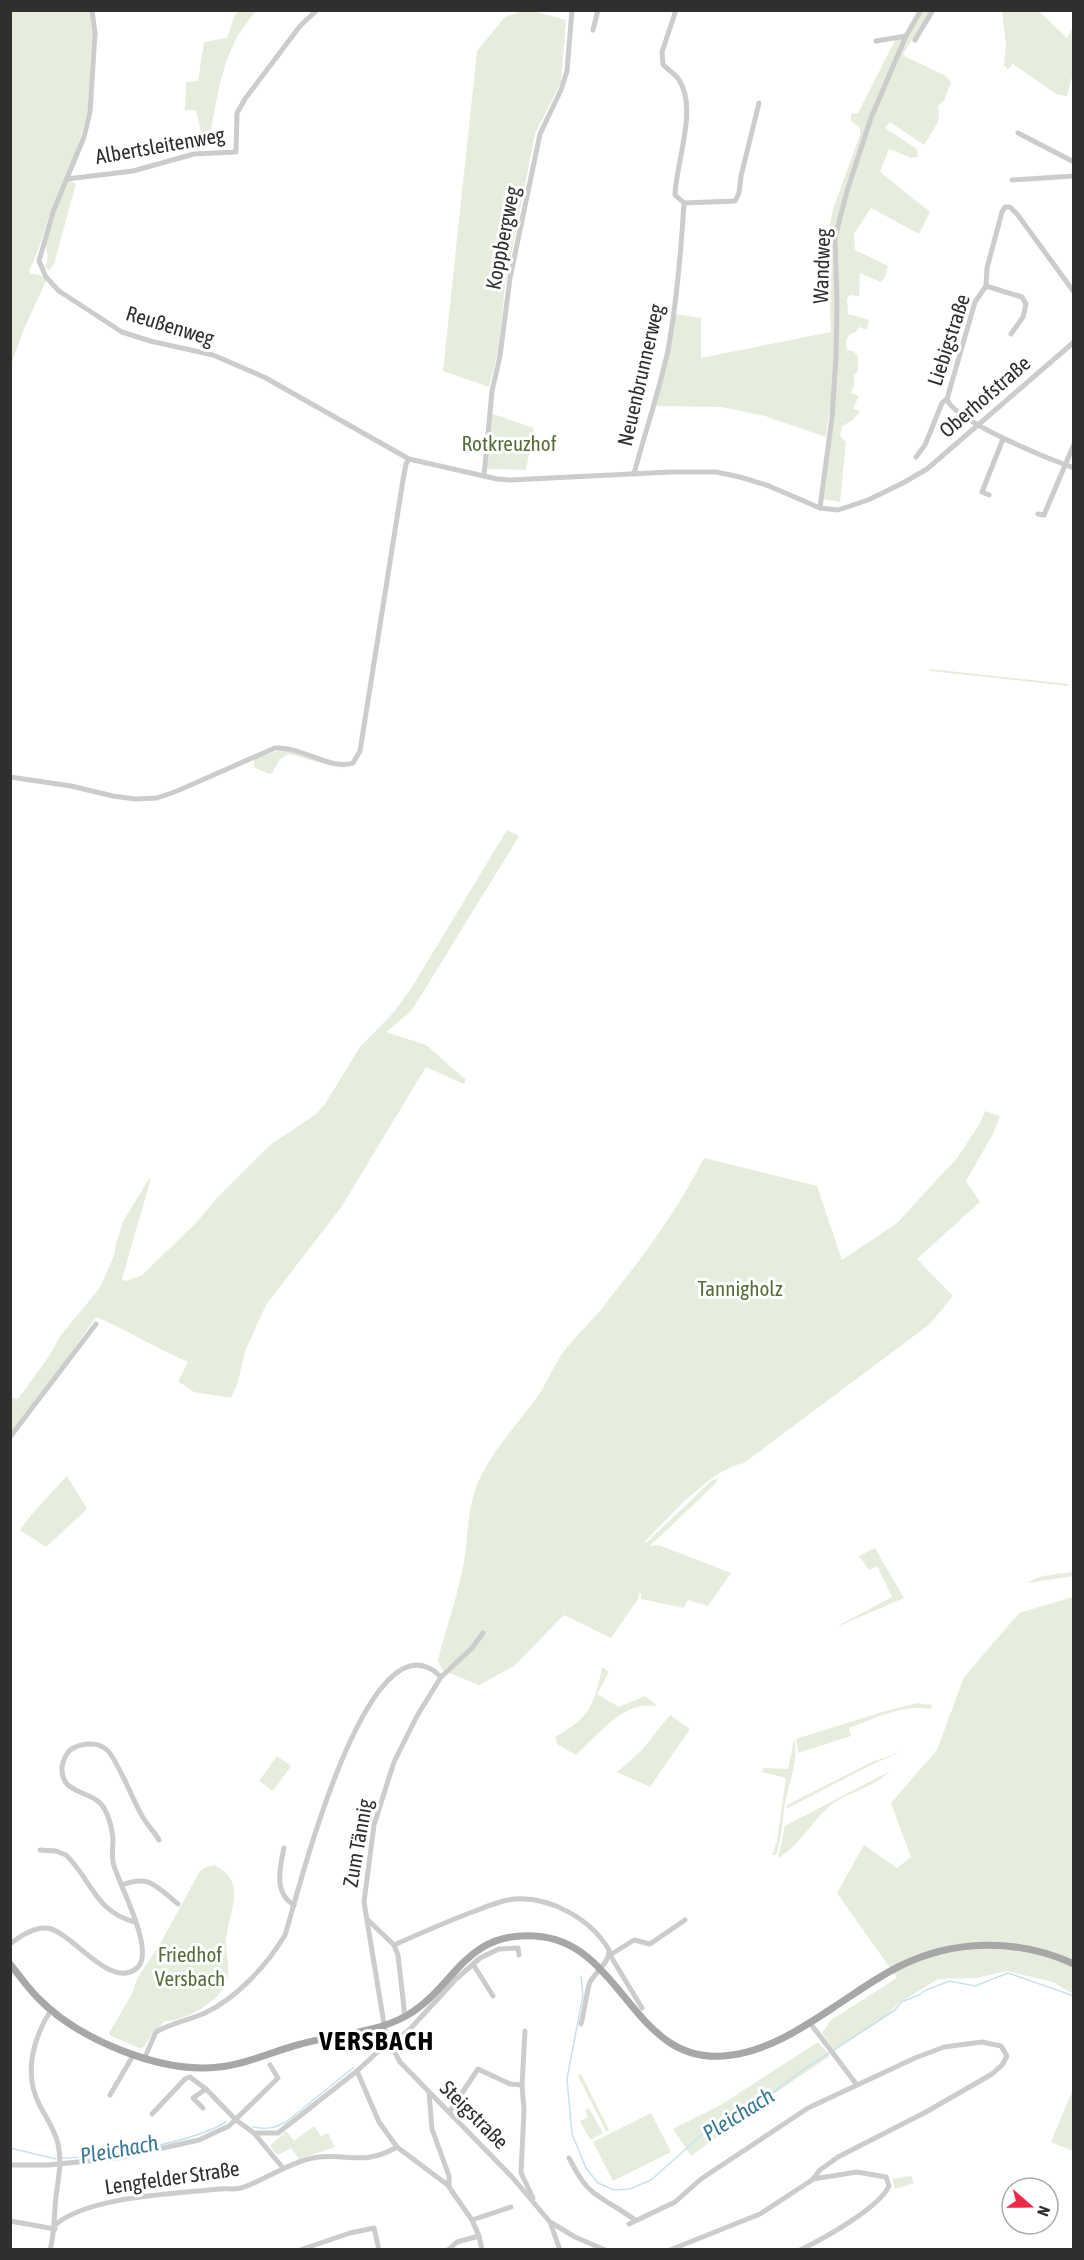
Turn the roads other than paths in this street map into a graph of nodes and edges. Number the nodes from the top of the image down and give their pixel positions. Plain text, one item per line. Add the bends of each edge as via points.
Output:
1 (93, 10) edge
2 (317, 10) edge
3 (572, 10) edge
4 (598, 10) edge
5 (676, 10) edge
6 (921, 10) edge
7 (933, 10) edge
8 (593, 30) dead end
9 (906, 36) junction
10 (915, 40) dead end
11 (876, 41) dead end
12 (759, 103) dead end
13 (1017, 133) dead end
14 (1074, 162) edge
15 (1074, 176) edge
16 (67, 179) junction
17 (1012, 180) dead end
18 (684, 203) junction
19 (986, 286) junction
20 (1074, 292) edge
21 (1011, 334) dead end
22 (1074, 342) edge
23 (947, 399) junction
24 (980, 424) junction
25 (1003, 440) junction
26 (1074, 444) edge
27 (916, 457) dead end
28 (409, 459) junction
29 (1065, 465) junction
30 (1074, 468) edge
31 (634, 474) junction
32 (484, 476) junction
33 (989, 495) dead end
34 (820, 508) junction
35 (1038, 513) dead end
36 (10, 777) edge
37 (96, 1324) dead end
38 (10, 1437) edge
39 (483, 1633) dead end
40 (441, 1677) junction
41 (159, 1840) dead end
42 (284, 1848) dead end
43 (40, 1850) dead end
44 (122, 1885) junction
45 (178, 1904) dead end
46 (294, 1905) junction
47 (366, 1919) junction
48 (685, 1920) dead end
49 (135, 1922) junction
50 (10, 1944) edge
51 (394, 1945) junction
52 (519, 1955) dead end
53 (610, 1955) junction
54 (10, 1964) edge
55 (473, 1964) junction
56 (1074, 1964) edge
57 (600, 1967) junction
58 (493, 1996) dead end
59 (638, 2009) junction
60 (51, 2010) junction
61 (405, 2017) junction
62 (810, 2023) junction
63 (581, 2024) dead end
64 (385, 2026) junction
65 (525, 2031) dead end
66 (388, 2044) junction
67 (134, 2054) junction
68 (145, 2057) junction
69 (270, 2065) dead end
70 (357, 2071) junction
71 (522, 2085) junction
72 (857, 2085) junction
73 (206, 2089) junction
74 (429, 2092) junction
75 (110, 2095) dead end
76 (202, 2108) dead end
77 (450, 2111) junction
78 (152, 2114) dead end
79 (236, 2120) junction
80 (254, 2133) junction
81 (278, 2133) junction
82 (265, 2145) junction
83 (397, 2147) junction
84 (569, 2158) dead end
85 (60, 2164) junction
86 (10, 2165) edge
87 (283, 2168) junction
88 (812, 2180) junction
89 (449, 2187) junction
90 (537, 2206) junction
91 (511, 2207) dead end
92 (472, 2220) junction
93 (10, 2221) edge
94 (550, 2222) junction
95 (55, 2227) junction
96 (479, 2236) junction
97 (50, 2250) edge
98 (300, 2250) edge
99 (379, 2250) edge
100 (448, 2250) edge
101 (482, 2250) edge
102 (560, 2250) edge
103 (605, 2250) edge
104 (670, 2250) edge
105 (800, 2250) edge

1 - 16 street, Reußenweg via 90,112
2 - 16 street, Albertsleitenweg via 300,26 237,113 236,152 194,154 133,171
3 - 32 street, Koppbergweg via 567,71 540,134 510,278 492,391
4 - 8 street
5 - 18 street, Neuenbrunnerweg via 662,52 663,64 679,78 685,94 683,138 675,178 675,195
6 - 9 street, Wandweg
7 - 10 street
9 - 11 street
9 - 34 street, Wandweg via 871,118 835,238 836,357
12 - 18 street via 735,201
13 - 14 street
15 - 17 street
16 - 28 street, Reußenweg via 39,261 46,277 59,291 122,332 213,355 264,377
18 - 31 street, Neuenbrunnerweg via 675,310
19 - 20 street, Liebigstraße via 1002,212 1010,207
19 - 21 street, Liebigstraße via 1022,297 1026,304 1023,317
19 - 23 street, Liebigstraße via 975,302
22 - 24 street, Oberhofstraße
23 - 24 street, Liebigstraße via 952,408
23 - 27 street
24 - 25 street, Liebigstraße
24 - 34 street, Oberhofstraße via 917,476 845,509
25 - 29 street, Liebigstraße
25 - 33 street via 982,492
26 - 29 street
28 - 32 street
28 - 36 street via 360,752 353,764 342,765 274,748 177,791 135,800
29 - 30 street, Liebigstraße
29 - 35 street via 1044,515
31 - 32 street via 517,480
31 - 34 street via 716,472 769,486
37 - 38 street
39 - 40 street, Zum Tännig
40 - 46 street via 416,1666 401,1671 385,1684 363,1715 330,1788
40 - 47 street, Zum Tännig via 394,1762 380,1805 364,1894
41 - 44 street via 108,1751 93,1744 70,1750 63,1761 63,1778 71,1789 95,1799 104,1808 112,1831 113,1865
42 - 46 street via 280,1884
43 - 49 street via 66,1855 106,1908
44 - 45 street via 146,1881
44 - 49 street
46 - 68 street via 285,1935 256,1973 208,2011 156,2032
47 - 51 street
47 - 64 street, Zum Tännig
48 - 53 street via 650,1944 634,1940
49 - 50 street via 143,1956 136,1969 123,1973 98,1962 50,1929 27,1932
51 - 53 street via 495,1904 524,1899 549,1904 573,1915 594,1931
51 - 61 street
52 - 55 street via 518,1948 506,1948
53 - 57 street
53 - 59 street
54 - 60 main road
55 - 58 street
55 - 66 street via 410,2029
56 - 62 main road via 1041,1951 1004,1945 944,1950 895,1968
57 - 59 main road
57 - 61 main road via 577,1948 549,1937 504,1939 466,1958 423,2004
57 - 63 street via 589,1985
59 - 62 main road via 645,2024 666,2041 685,2051 710,2056 754,2050
60 - 67 main road via 90,2035
60 - 85 street via 35,2039 32,2067 35,2095 56,2138
61 - 64 main road
62 - 72 street
64 - 66 street, Steigstraße
64 - 68 main road via 301,2043 219,2067 185,2068
65 - 71 street
66 - 70 street
66 - 74 street, Steigstraße
67 - 68 main road
67 - 75 street
69 - 79 street via 278,2078
70 - 81 street
70 - 83 street via 379,2122
71 - 77 street via 510,2084 478,2069
71 - 90 street via 522,2173
72 - 84 street via 808,2108 702,2179 675,2202 632,2222 620,2208 594,2193
72 - 88 street via 944,2047 982,2042 1001,2046 1006,2056 992,2074 838,2157
73 - 76 street via 193,2098
73 - 78 street via 193,2078 185,2079
73 - 79 street
74 - 77 street, Steigstraße
74 - 89 street via 432,2129
77 - 90 street, Steigstraße
79 - 80 street
79 - 85 street via 208,2136 174,2146 118,2158
80 - 81 street
80 - 82 street
81 - 82 street
82 - 87 street
83 - 87 street, Lengfelder Straße via 373,2158 316,2157
83 - 89 street
85 - 86 street
85 - 95 street
87 - 95 street, Lengfelder Straße via 231,2190 97,2206 62,2220
88 - 104 street via 760,2214
88 - 105 street via 857,2172 886,2177 889,2186 870,2208
89 - 92 street
90 - 94 street, Steigstraße
91 - 92 street
92 - 96 street
93 - 95 street
94 - 102 street
94 - 103 street
95 - 97 street
96 - 100 street via 456,2242
96 - 101 street
98 - 99 street via 374,2228

